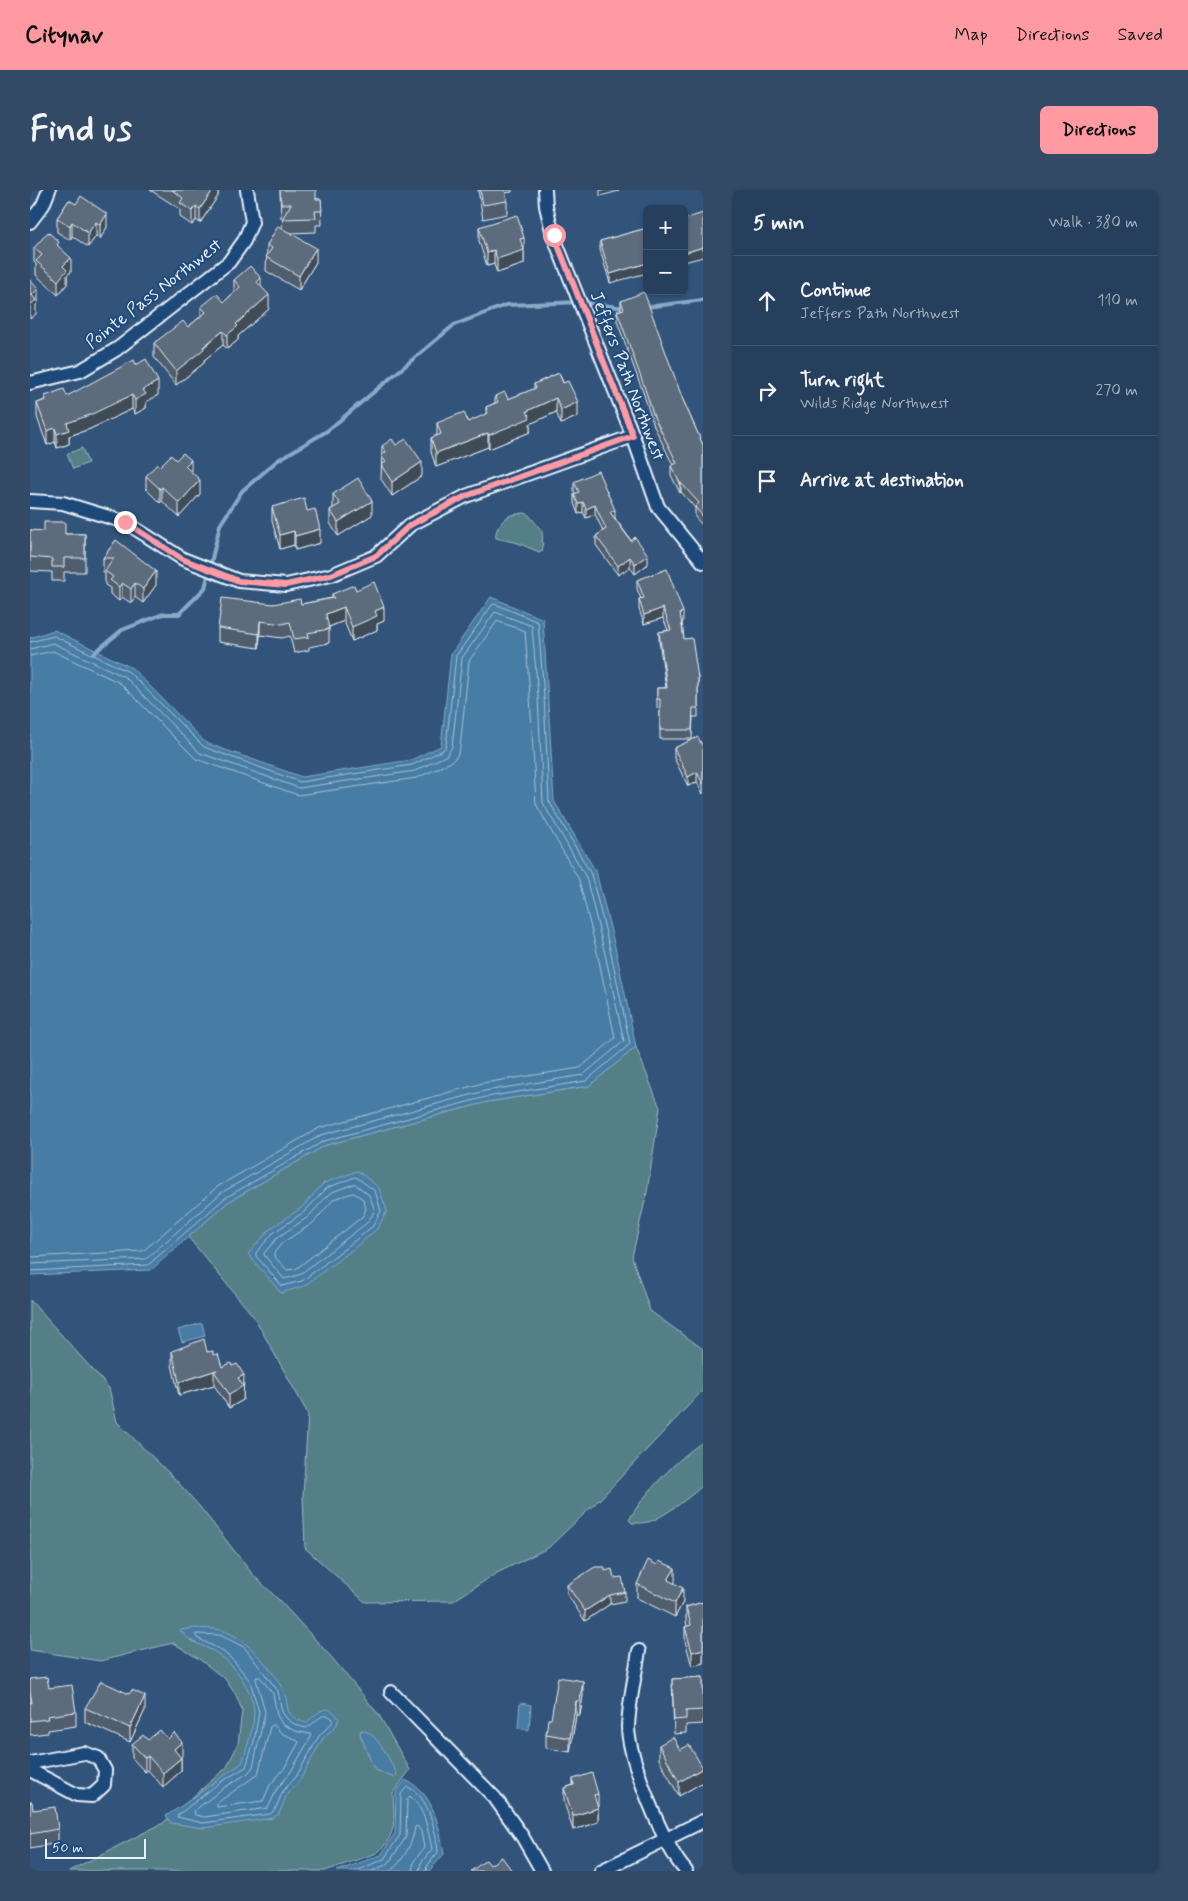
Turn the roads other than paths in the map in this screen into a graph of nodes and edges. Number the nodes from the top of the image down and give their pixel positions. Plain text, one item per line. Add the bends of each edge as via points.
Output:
1 (49, 190) edge
2 (247, 190) edge
3 (545, 190) edge
4 (30, 222) edge
5 (30, 383) edge
6 (633, 436) junction
7 (30, 501) edge
8 (703, 562) edge
9 (638, 1652) dead end
10 (391, 1692) dead end
11 (30, 1763) edge
12 (30, 1770) edge
13 (703, 1821) edge
14 (665, 1839) junction
15 (542, 1871) edge
16 (601, 1871) edge
17 (686, 1871) edge

1 - 4 street via 44,204
2 - 5 street, Pointe Pass Northwest via 252,222 244,241 229,262 117,349 80,371
3 - 6 street, Jeffers Path Northwest via 554,235
6 - 7 street via 466,496 410,525 376,556 331,575 286,585 239,581 182,559 125,522 63,503
6 - 8 street, Jeffers Path Northwest via 658,507
9 - 14 street via 628,1728 632,1756
10 - 15 street via 495,1798
11 - 12 street via 84,1752 98,1758 104,1770 104,1785 92,1796 77,1795
13 - 14 street
14 - 16 street
14 - 17 street

